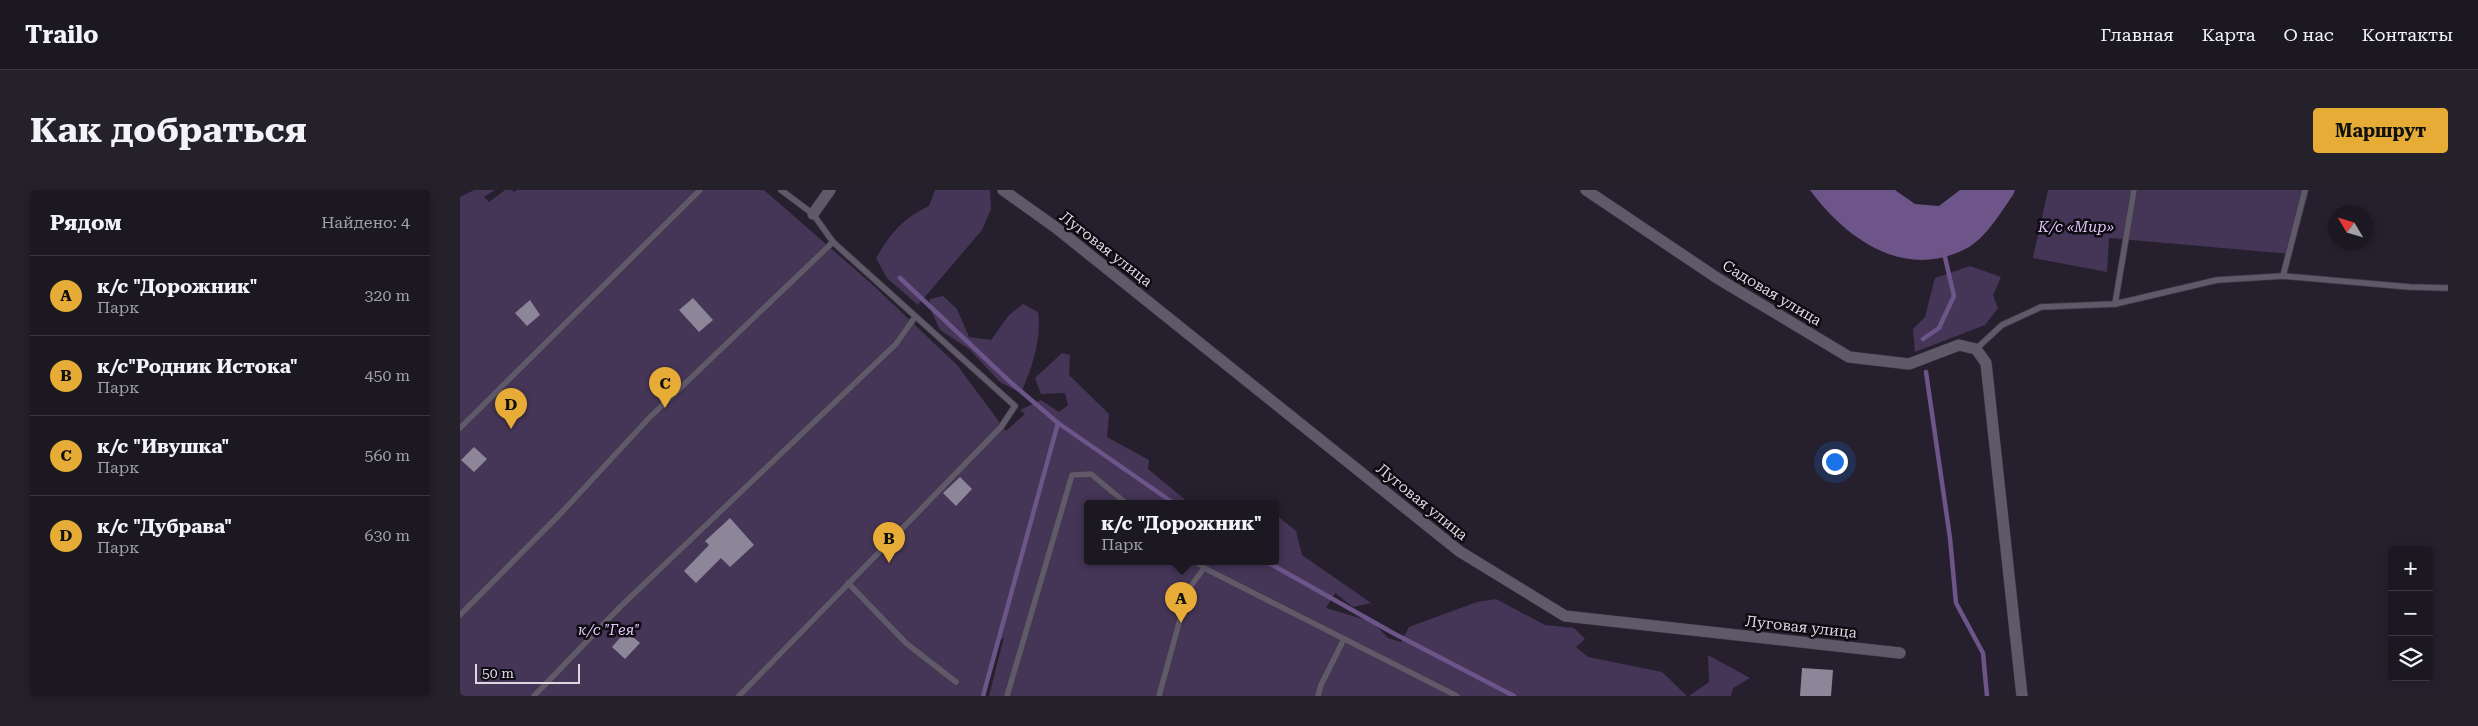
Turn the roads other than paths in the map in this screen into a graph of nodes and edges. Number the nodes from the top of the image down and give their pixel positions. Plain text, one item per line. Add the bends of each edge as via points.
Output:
1 (700, 190) edge
2 (781, 190) edge
3 (830, 190) edge
4 (1003, 190) edge
5 (1586, 190) edge
6 (2134, 190) edge
7 (2305, 190) edge
8 (813, 214) junction
9 (833, 242) junction
10 (2283, 276) junction
11 (2448, 288) edge
12 (2115, 304) junction
13 (914, 316) junction
14 (1976, 349) junction
15 (460, 428) edge
16 (1122, 500) edge
17 (1200, 565) edge
18 (1204, 568) junction
19 (848, 583) junction
20 (460, 615) edge
21 (1344, 639) junction
22 (1900, 654) dead end
23 (956, 682) dead end
24 (534, 696) edge
25 (739, 696) edge
26 (1007, 696) edge
27 (1159, 696) edge
28 (1318, 696) edge
29 (1458, 696) edge
30 (2022, 696) edge

1 - 15 lane
2 - 8 lane
3 - 8 street
4 - 22 street, Луговая улица via 1055,227 1459,551 1565,616
5 - 14 street, Садовая улица via 1717,278 1849,357 1909,364 1958,345
6 - 12 lane
7 - 10 lane
8 - 9 lane
9 - 13 lane
9 - 20 lane via 650,416
10 - 11 lane
10 - 12 lane via 2217,280
12 - 14 lane via 2041,307 2002,325
13 - 19 lane via 1015,406 1001,427
13 - 24 lane via 896,344 620,607
14 - 30 street via 1986,363
16 - 26 lane via 1091,474 1072,475
17 - 18 lane
18 - 21 lane
18 - 27 lane via 1188,590
19 - 23 lane via 906,643
19 - 25 lane
21 - 28 lane
21 - 29 lane

